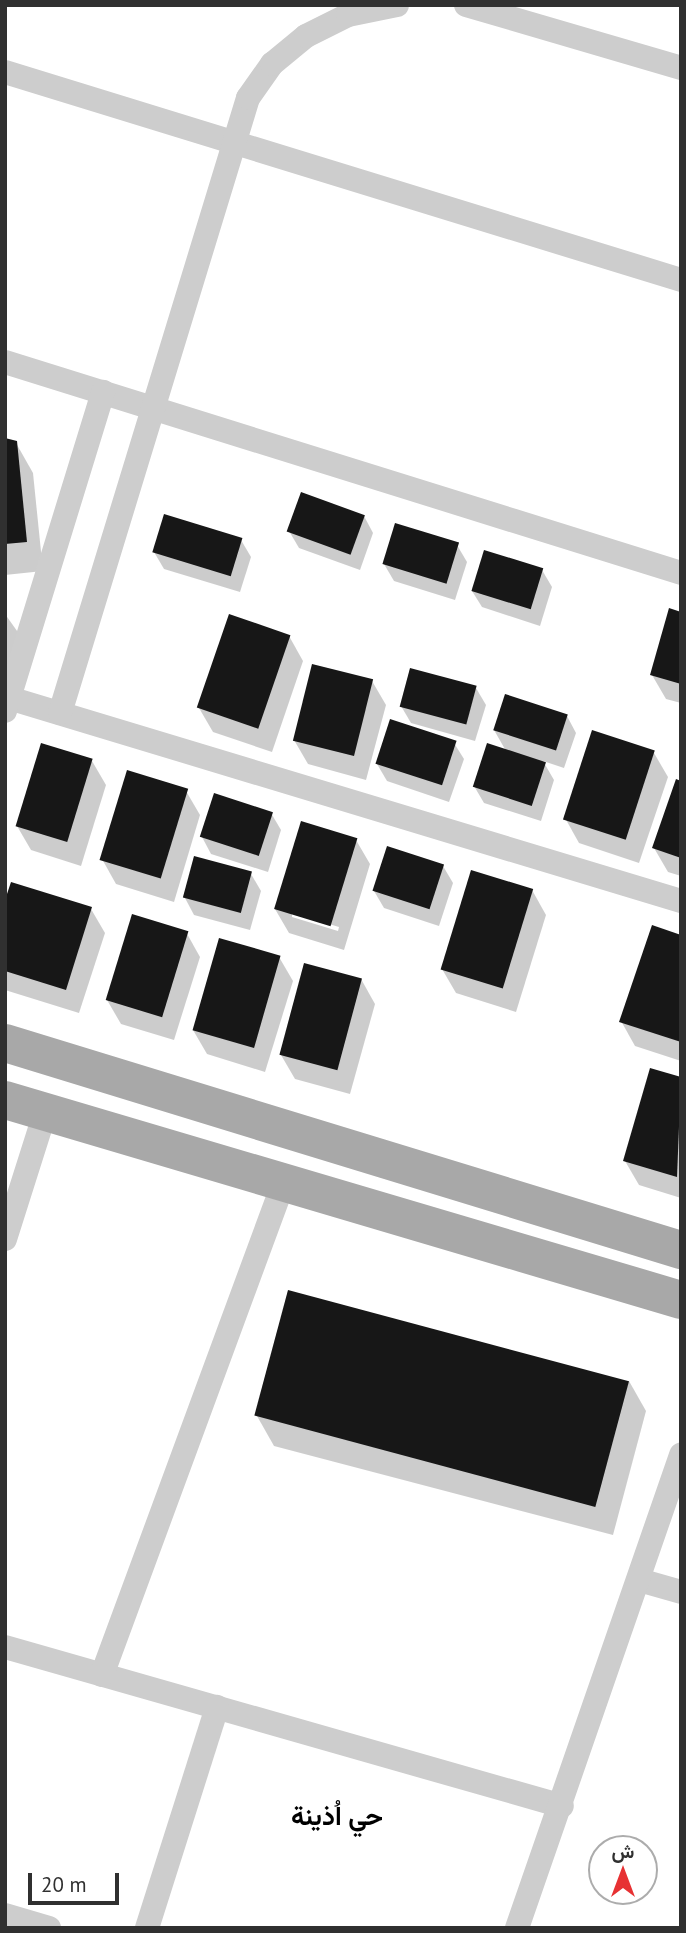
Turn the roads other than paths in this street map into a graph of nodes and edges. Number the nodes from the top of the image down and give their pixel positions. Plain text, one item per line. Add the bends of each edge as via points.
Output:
1 (397, 5) edge
2 (466, 5) edge
3 (681, 68) edge
4 (5, 72) edge
5 (232, 142) junction
6 (681, 280) edge
7 (5, 362) edge
8 (103, 392) junction
9 (152, 408) junction
10 (681, 573) edge
11 (7, 704) edge
12 (60, 713) junction
13 (681, 901) edge
14 (5, 1043) edge
15 (5, 1100) edge
16 (45, 1113) junction
17 (283, 1184) junction
18 (5, 1238) edge
19 (681, 1250) edge
20 (681, 1300) edge
21 (681, 1455) edge
22 (639, 1580) junction
23 (681, 1592) edge
24 (5, 1647) edge
25 (102, 1675) junction
26 (217, 1707) junction
27 (562, 1806) junction
28 (5, 1915) edge
29 (49, 1928) edge
30 (147, 1928) edge
31 (517, 1928) edge

1 - 5 street via 348,15 306,36 272,64 248,98
2 - 3 street
4 - 5 street
5 - 6 street
5 - 9 street
7 - 8 street
8 - 9 street
8 - 11 street
9 - 10 street
9 - 12 street
11 - 12 street
12 - 13 street
14 - 19 main road
15 - 16 main road
16 - 17 main road
16 - 18 street
17 - 20 main road
17 - 25 street
21 - 22 street
22 - 23 street
22 - 27 street
24 - 25 street
25 - 26 street
26 - 27 street
26 - 30 street
27 - 31 street
28 - 29 street

